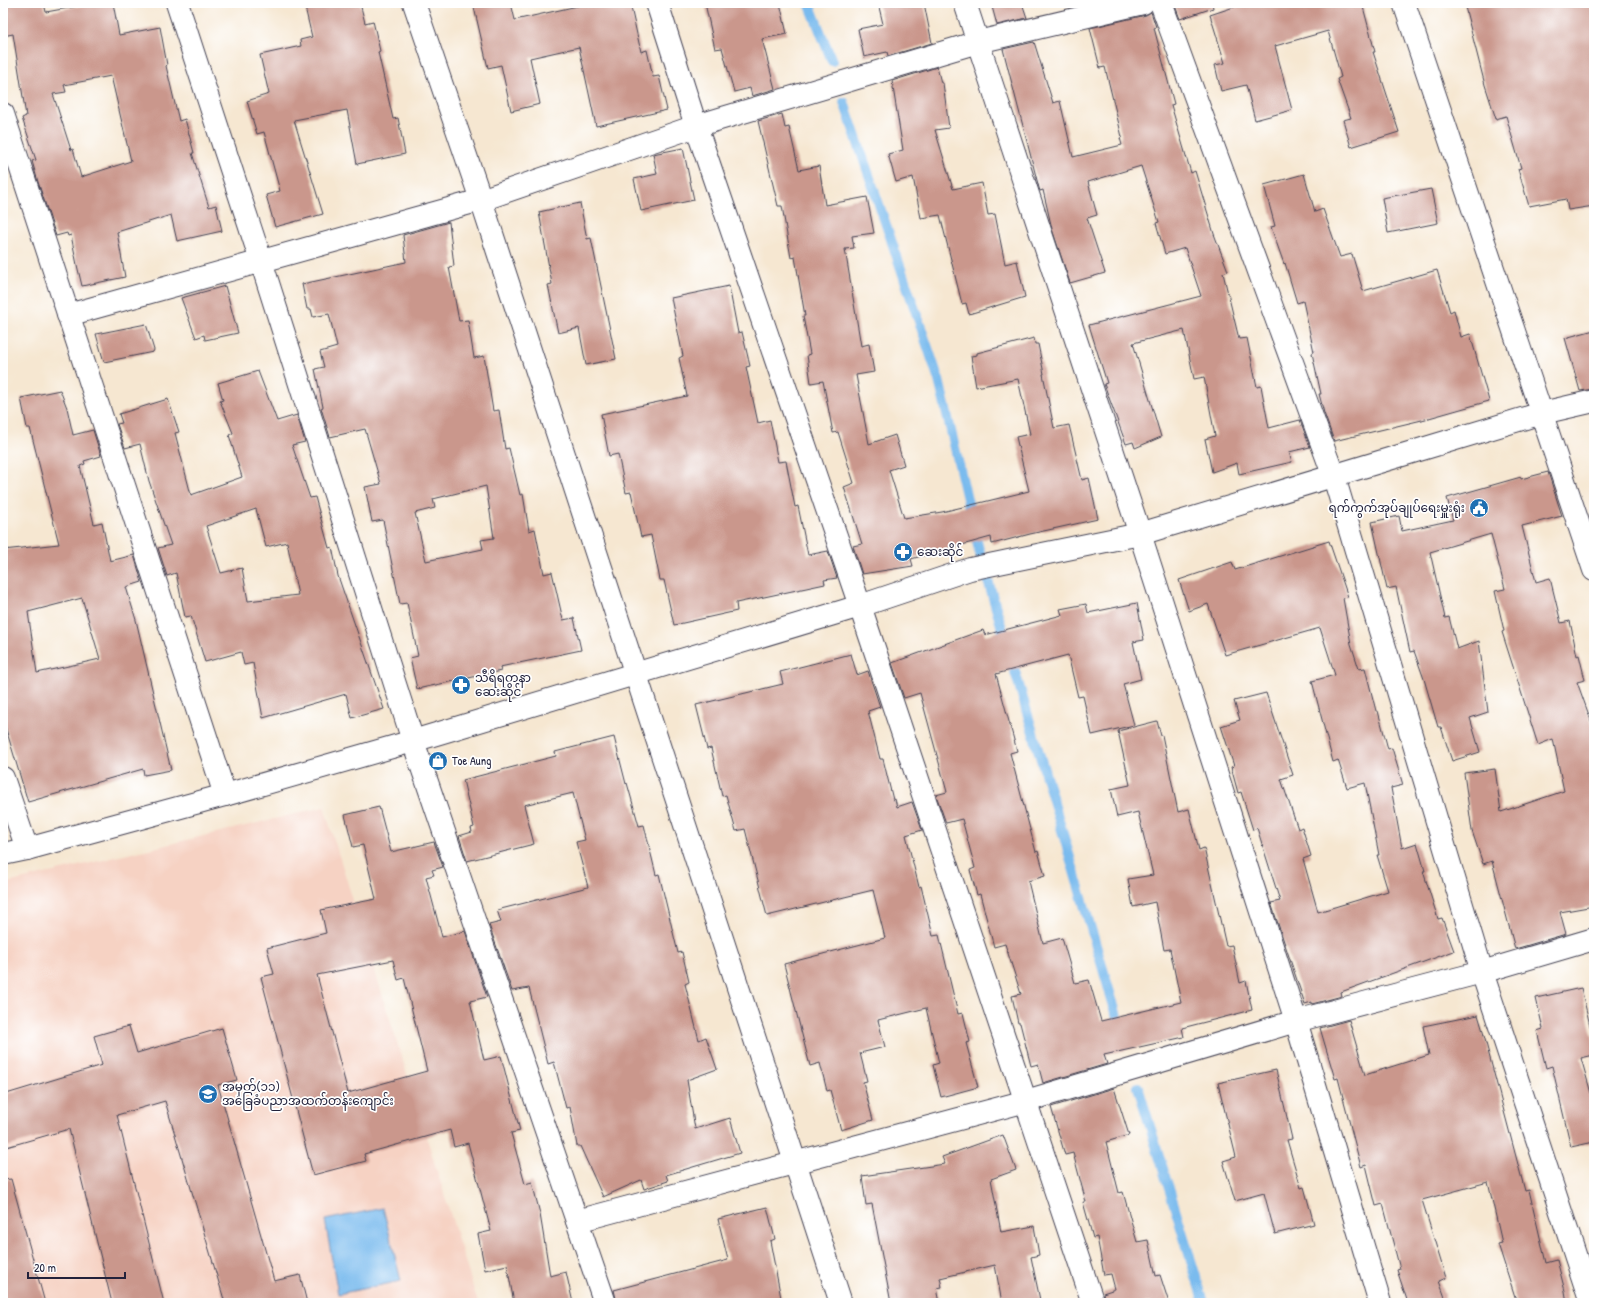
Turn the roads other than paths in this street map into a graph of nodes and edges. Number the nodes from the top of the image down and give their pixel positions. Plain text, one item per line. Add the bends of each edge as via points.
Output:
1 (177, 3) edge
2 (414, 3) edge
3 (657, 3) edge
4 (965, 3) edge
5 (1143, 3) edge
6 (1161, 3) edge
7 (1404, 3) edge
8 (978, 42) junction
9 (3, 114) edge
10 (696, 126) junction
11 (481, 200) junction
12 (261, 261) junction
13 (68, 315) junction
14 (1594, 401) edge
15 (1542, 413) junction
16 (1334, 477) junction
17 (1140, 534) junction
18 (1594, 570) edge
19 (860, 606) junction
20 (635, 674) junction
21 (413, 741) junction
22 (3, 778) edge
23 (225, 795) junction
24 (27, 849) junction
25 (3, 854) edge
26 (1594, 939) edge
27 (1482, 972) junction
28 (1296, 1021) junction
29 (1026, 1101) junction
30 (795, 1162) junction
31 (577, 1221) junction
32 (605, 1303) edge
33 (841, 1303) edge
34 (1093, 1303) edge
35 (1380, 1303) edge
36 (1591, 1303) edge

1 - 12 street
2 - 11 street
3 - 10 street
4 - 8 street
5 - 8 street
6 - 16 street
7 - 15 street
8 - 10 street
8 - 17 street
9 - 13 street
10 - 11 street
10 - 19 street
11 - 12 street
11 - 20 street
12 - 13 street
12 - 21 street
13 - 23 street
14 - 15 street
15 - 16 street
15 - 18 street
16 - 17 street
16 - 27 street
17 - 19 street via 970,569
17 - 28 street
19 - 20 street
19 - 29 street
20 - 21 street
20 - 30 street
21 - 23 street
21 - 31 street
22 - 24 street
23 - 24 street
24 - 25 street
26 - 27 street
27 - 28 street
27 - 36 street
28 - 29 street
28 - 35 street
29 - 30 street
29 - 34 street
30 - 31 street
30 - 33 street
31 - 32 street

